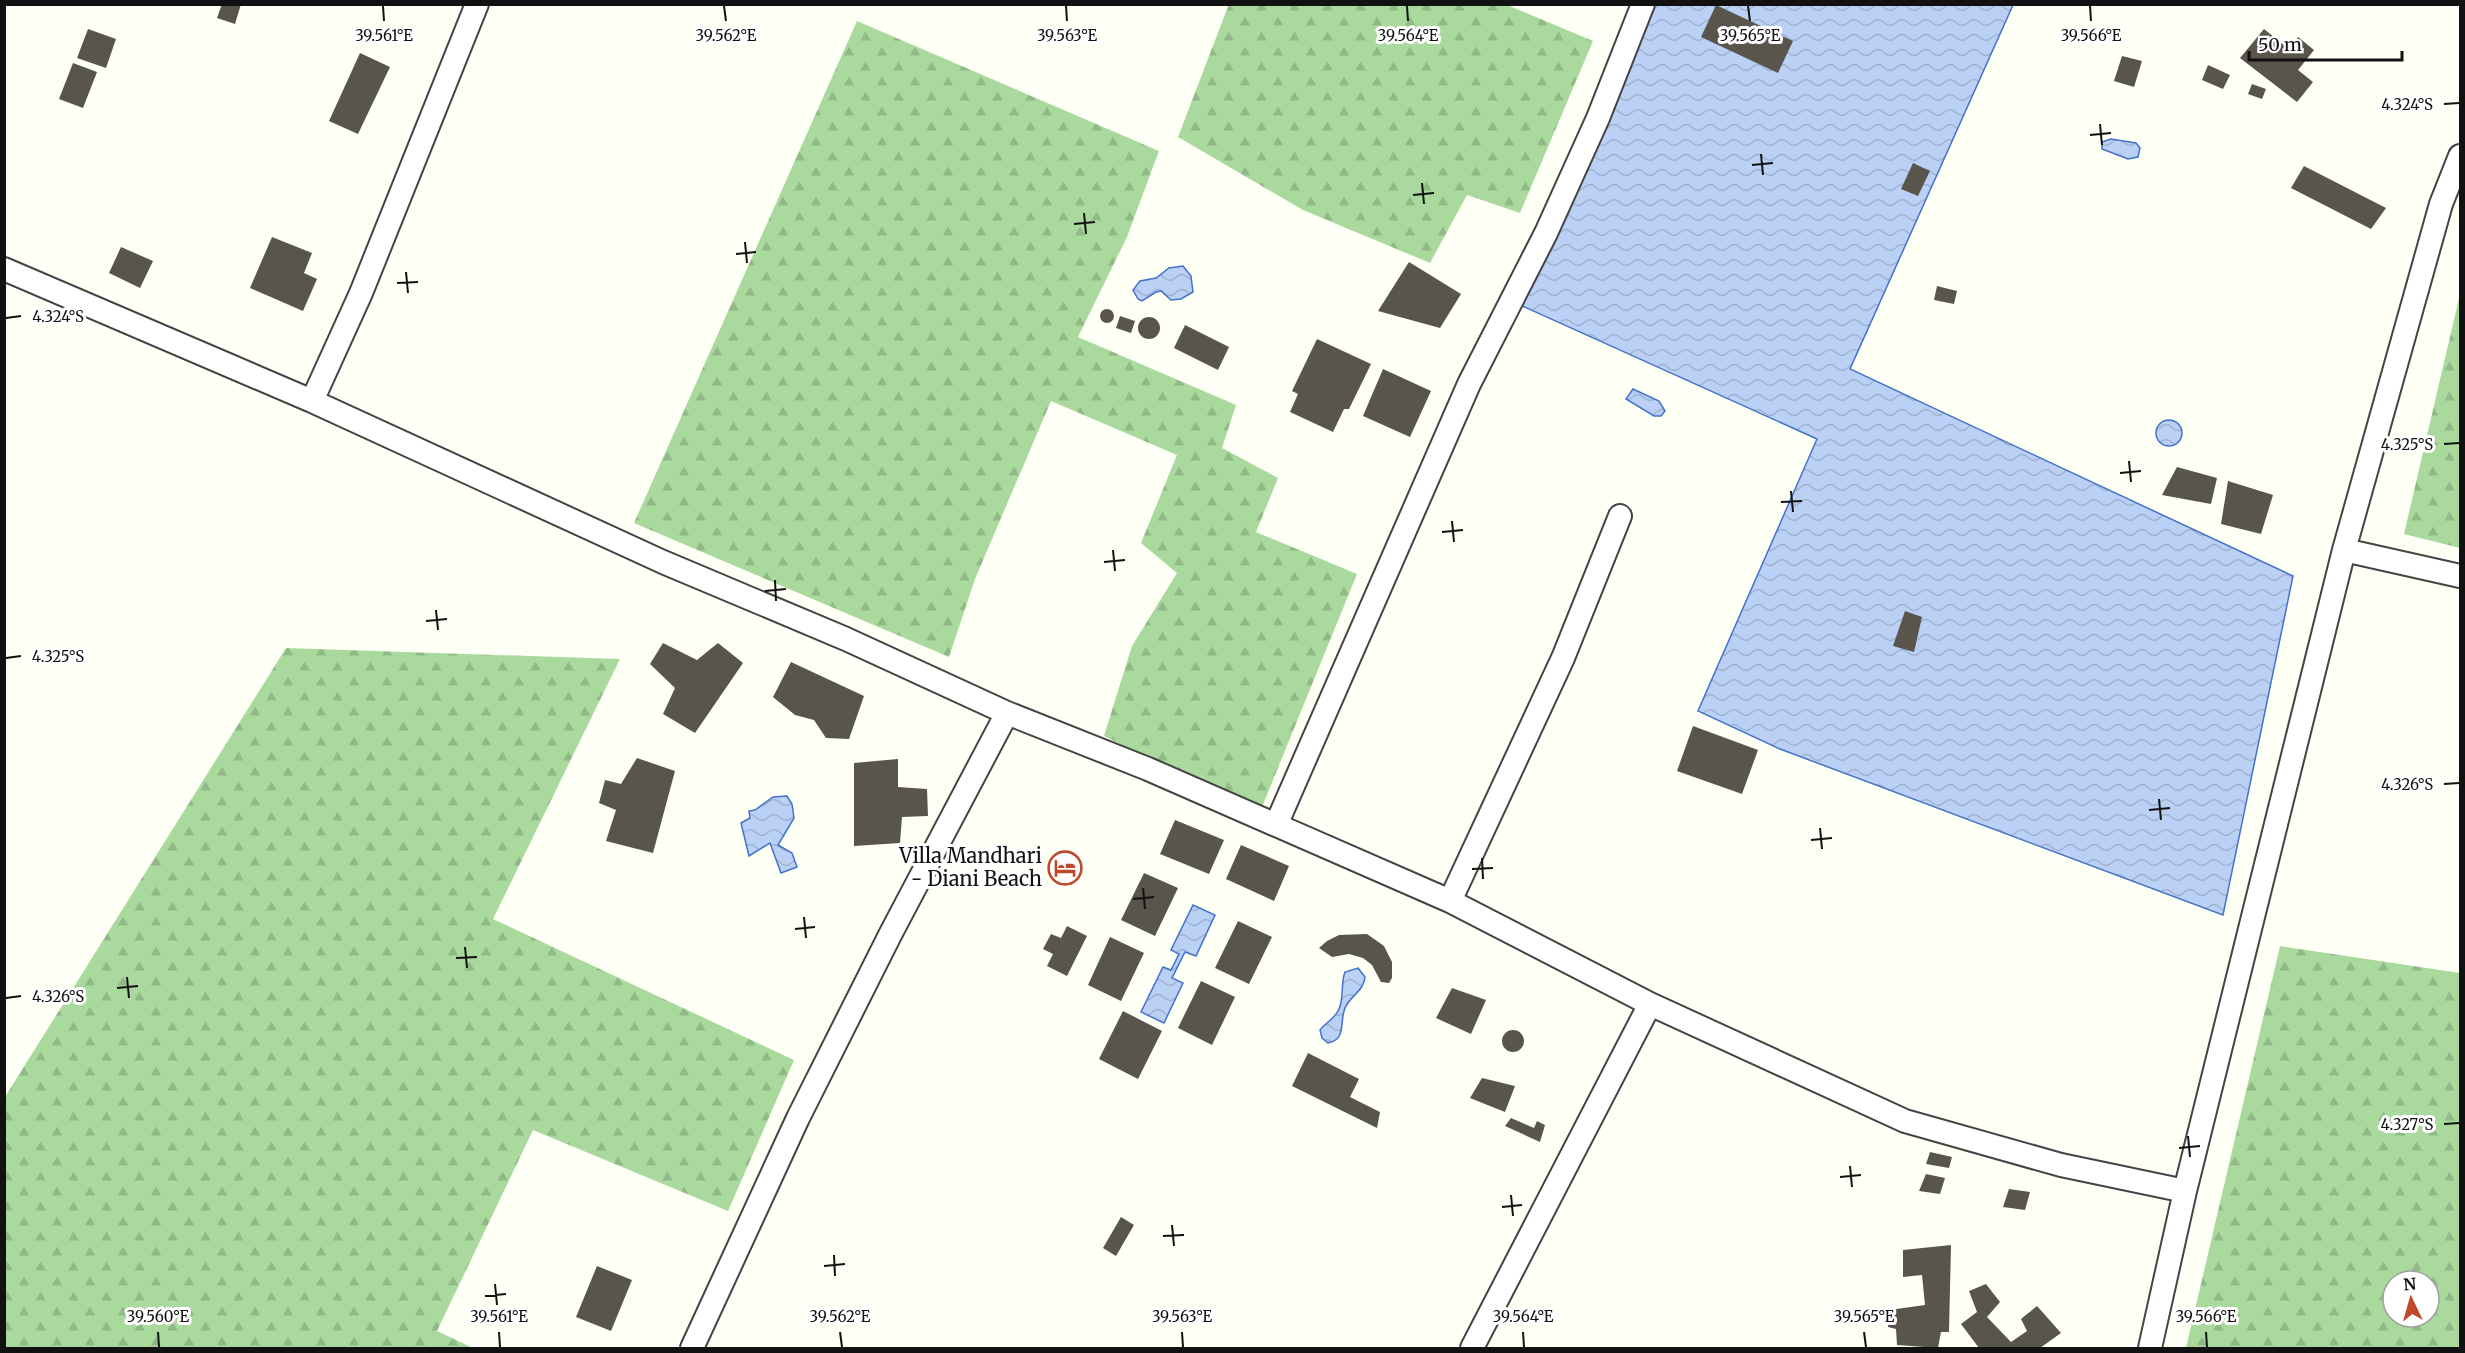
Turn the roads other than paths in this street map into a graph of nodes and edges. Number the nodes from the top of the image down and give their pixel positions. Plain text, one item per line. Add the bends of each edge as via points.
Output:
1 (477, 4) edge
2 (1643, 4) edge
3 (2460, 156) edge
4 (2451, 206) edge
5 (4, 268) edge
6 (312, 401) junction
7 (1620, 516) dead end
8 (2344, 550) junction
9 (2460, 576) edge
10 (1007, 713) junction
11 (1276, 825) junction
12 (1450, 901) junction
13 (1650, 1004) junction
14 (2185, 1191) junction
15 (692, 1348) edge
16 (1472, 1348) edge
17 (2150, 1348) edge

1 - 6 street via 361,293
2 - 11 street via 1594,128 1469,384
3 - 4 street
4 - 8 street
5 - 6 street
6 - 10 street via 663,562 846,639
7 - 12 street via 1563,658
8 - 9 street
8 - 14 street
10 - 11 street
10 - 15 street via 808,1098
11 - 12 street
12 - 13 street
13 - 14 street via 1905,1121 2061,1165
13 - 16 street
14 - 17 street

